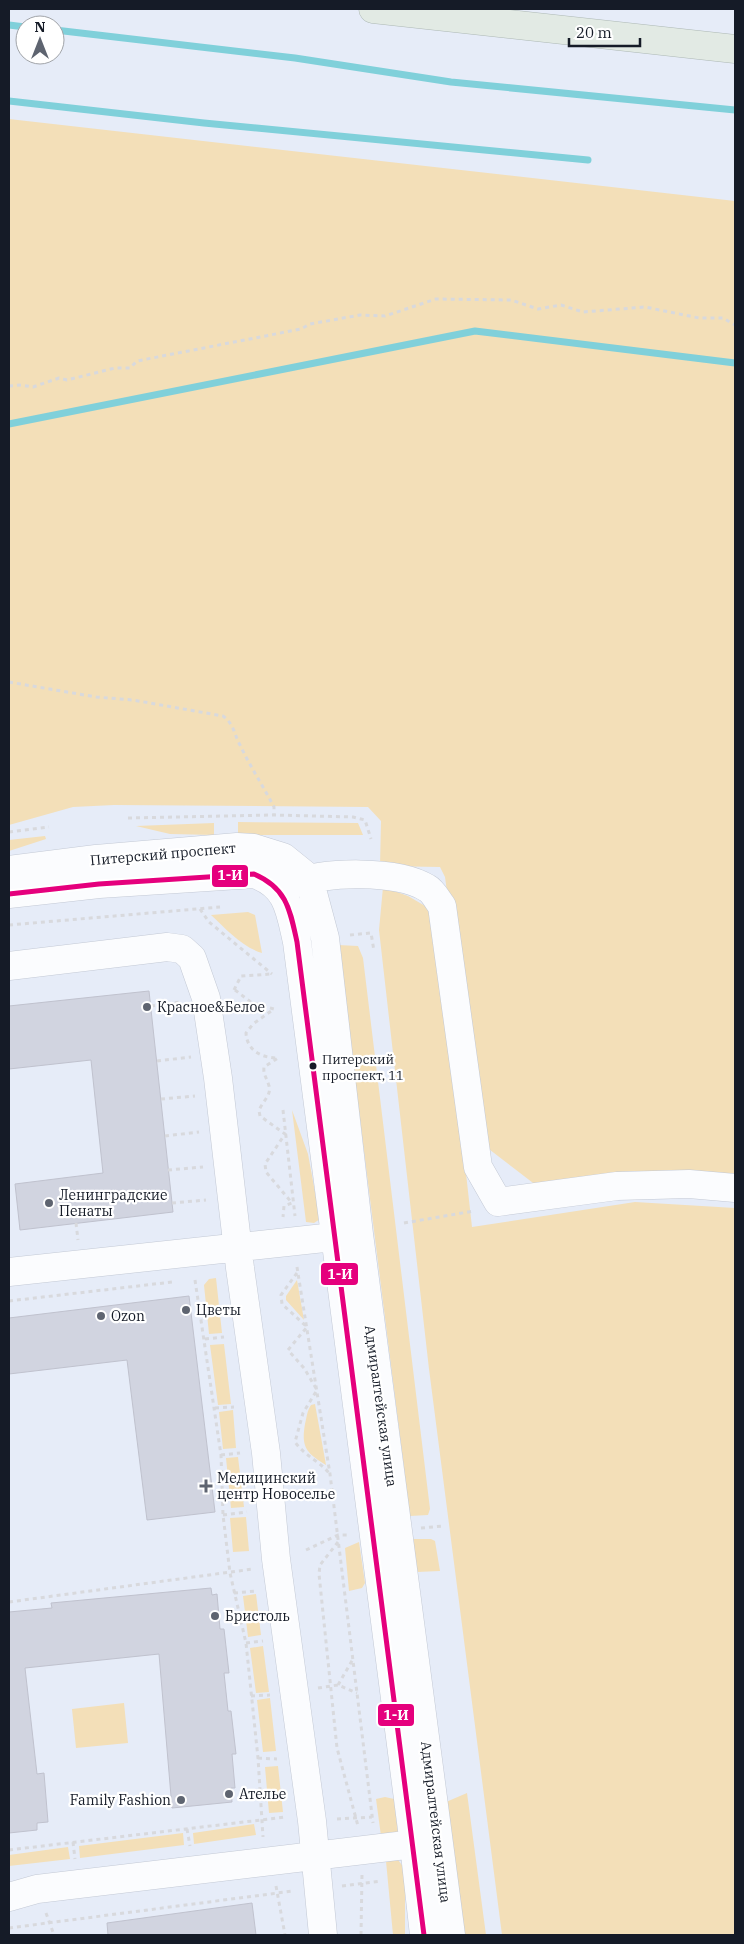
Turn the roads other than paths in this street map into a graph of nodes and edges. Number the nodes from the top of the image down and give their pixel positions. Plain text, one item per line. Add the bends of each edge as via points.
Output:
1 (373, 9) edge
2 (735, 49) edge
3 (9, 870) edge
4 (309, 878) junction
5 (280, 890) junction
6 (9, 894) edge
7 (9, 966) edge
8 (735, 1188) edge
9 (346, 1235) junction
10 (238, 1246) junction
11 (9, 1272) edge
12 (426, 1843) junction
13 (315, 1856) junction
14 (9, 1897) edge
15 (323, 1935) edge
16 (424, 1935) edge
17 (450, 1935) edge

1 - 2 highway
3 - 4 street, Питерский проспект via 237,847 254,848 283,857
4 - 5 street
4 - 8 street via 339,874 370,875 412,882 428,888 442,906 478,1167 498,1202 617,1186 688,1184
4 - 9 street, Адмиралтейская улица via 325,938
5 - 6 street, Питерский проспект via 268,879 254,874 237,874
5 - 9 street, Адмиралтейская улица via 297,942
7 - 10 street via 167,947 182,949 192,958 206,998
9 - 10 street
9 - 12 street, Адмиралтейская улица
10 - 11 street
10 - 13 street
12 - 13 street
12 - 16 street, Адмиралтейская улица
12 - 17 street, Адмиралтейская улица
13 - 14 street via 37,1889
13 - 15 street

